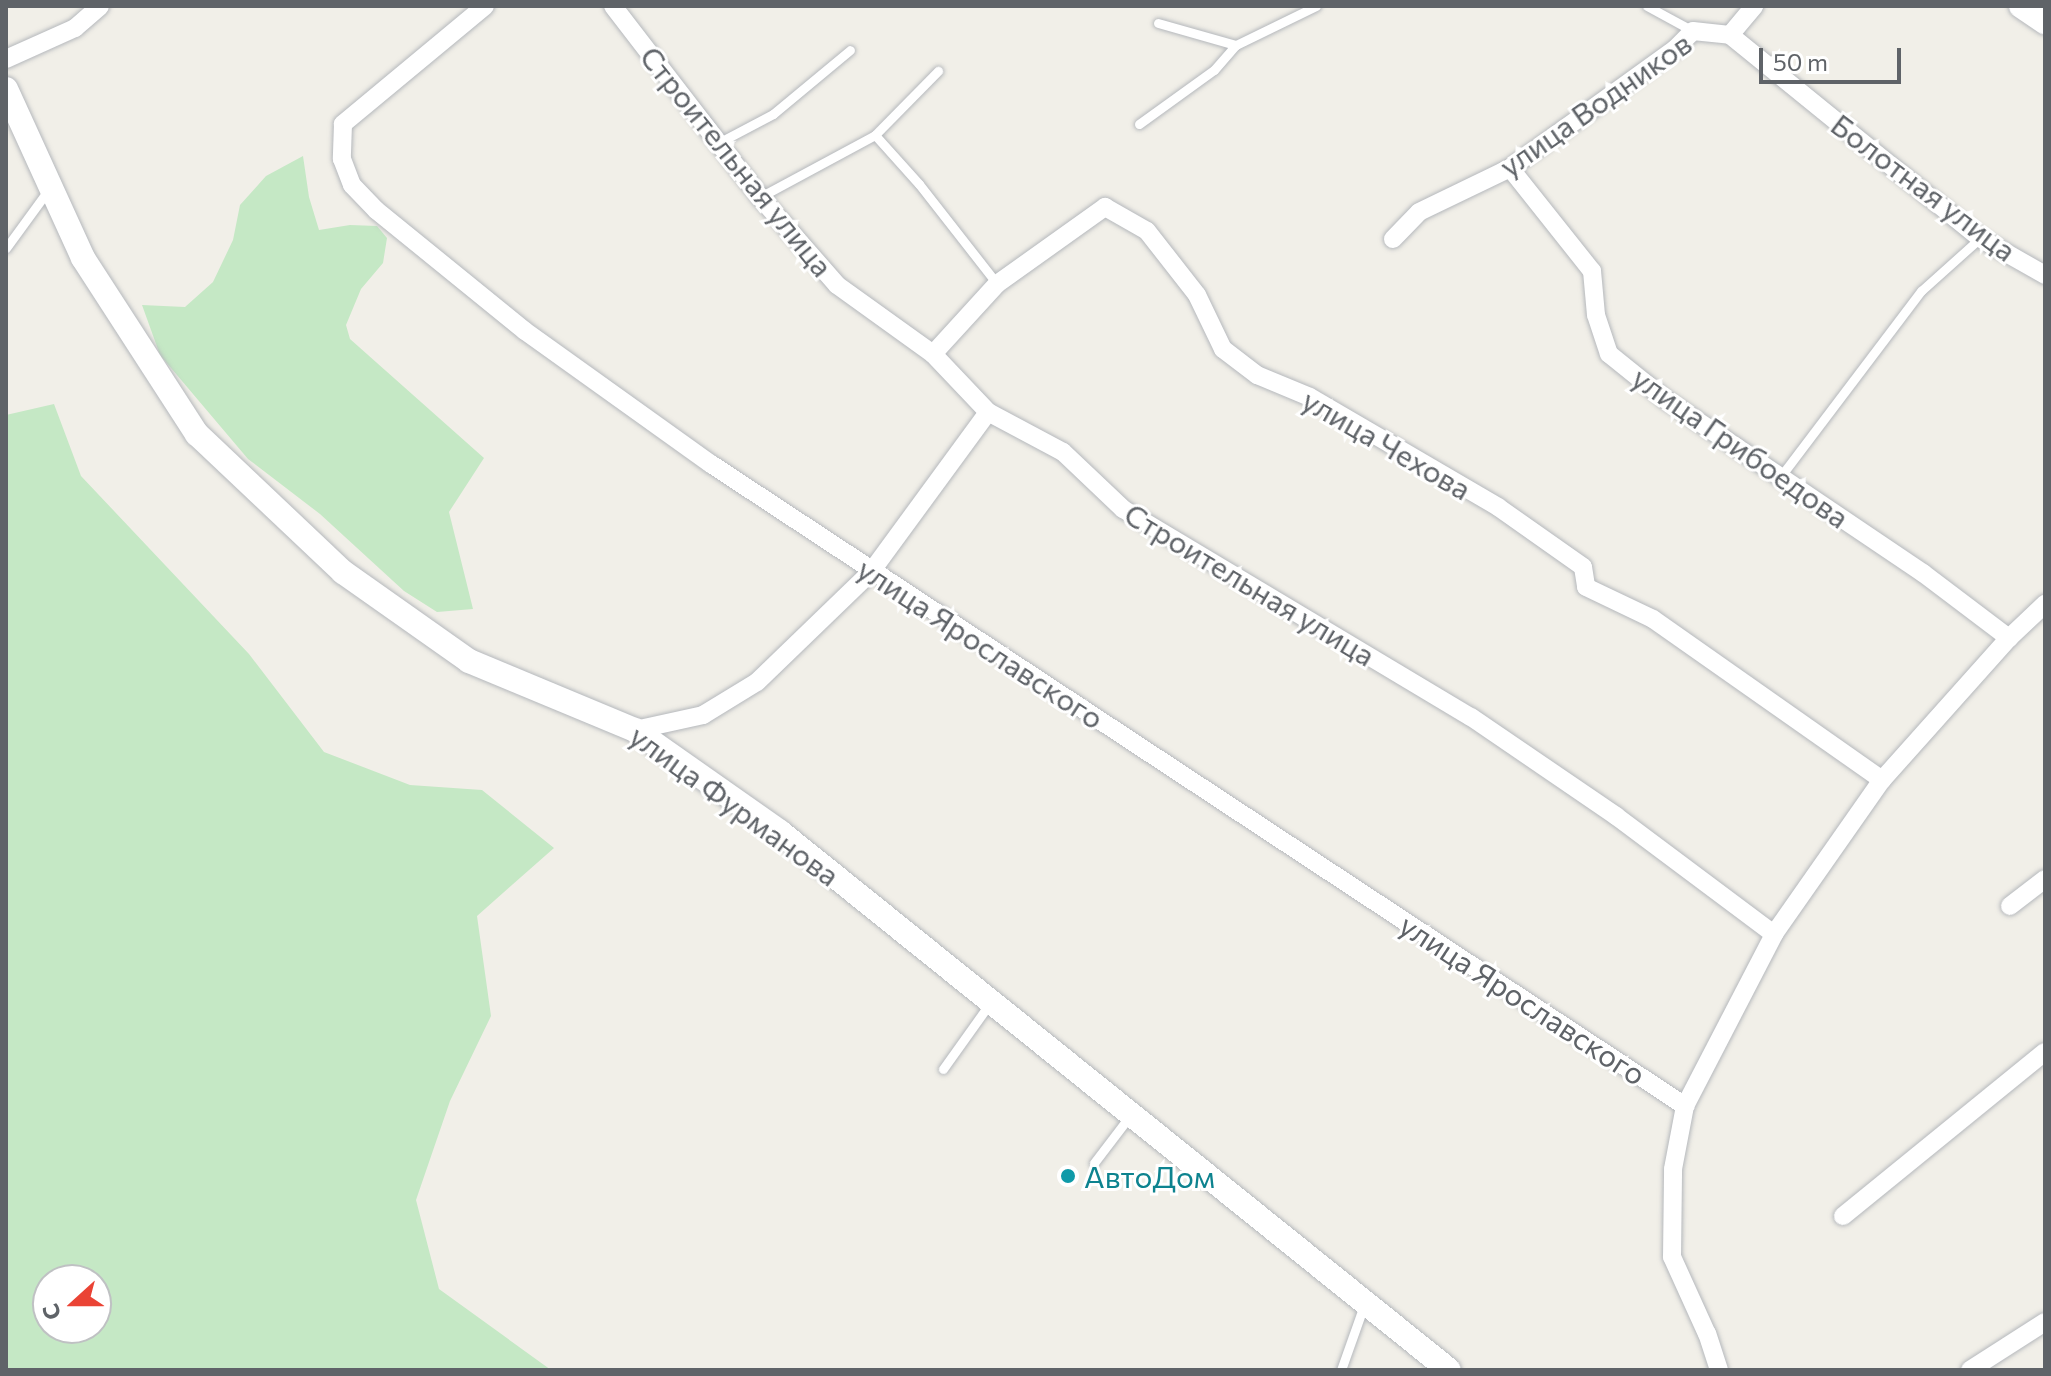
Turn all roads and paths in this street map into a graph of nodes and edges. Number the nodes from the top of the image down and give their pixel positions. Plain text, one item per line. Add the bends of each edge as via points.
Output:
1 (100, 6) edge
2 (485, 6) edge
3 (613, 6) edge
4 (1316, 6) edge
5 (1647, 6) edge
6 (1754, 6) edge
7 (2021, 6) edge
8 (2045, 22) edge
9 (1158, 23) dead end
10 (1693, 31) junction
11 (1730, 35) junction
12 (1236, 45) junction
13 (850, 50) dead end
14 (6, 59) edge
15 (938, 71) dead end
16 (6, 89) edge
17 (1139, 124) dead end
18 (875, 135) junction
19 (720, 142) junction
20 (1510, 168) junction
21 (51, 186) junction
22 (760, 197) junction
23 (1980, 238) junction
24 (1393, 239) dead end
25 (6, 248) edge
26 (2045, 275) edge
27 (997, 284) junction
28 (933, 354) junction
29 (988, 412) junction
30 (1781, 476) junction
31 (871, 572) junction
32 (2045, 604) edge
33 (2009, 638) junction
34 (635, 730) junction
35 (1882, 780) junction
36 (2045, 879) edge
37 (2010, 906) dead end
38 (1774, 934) junction
39 (991, 1002) junction
40 (2045, 1052) edge
41 (943, 1069) dead end
42 (1685, 1106) junction
43 (1131, 1115) junction
44 (1094, 1163) dead end
45 (1843, 1216) dead end
46 (1365, 1302) junction
47 (2045, 1322) edge
48 (1341, 1370) edge
49 (1449, 1370) edge
50 (1719, 1370) edge
51 (1970, 1370) edge

1 - 14 street via 75,28
2 - 31 street, улица Ярославского via 343,124 342,159 352,185 525,331
3 - 19 street, Строительная улица
4 - 12 lane
5 - 10 lane
6 - 11 street, улица Водников
7 - 8 main road
9 - 12 lane
10 - 11 street, улица Водников
10 - 20 street, улица Водников
11 - 23 street, Болотная улица
12 - 17 lane via 1214,70
13 - 19 lane via 773,114
15 - 18 lane
16 - 21 main road, улица Фурманова
18 - 22 lane
18 - 27 lane
19 - 22 street, Строительная улица
20 - 24 street, улица Водников via 1419,212
20 - 30 street, улица Грибоедова via 1592,271 1596,315 1609,354 1665,399
21 - 25 lane
21 - 34 main road, улица Фурманова via 83,258 197,434 343,572 469,661
22 - 28 street, Строительная улица via 837,285
23 - 26 street, Болотная улица
23 - 30 lane via 1921,291
27 - 28 street, улица Чехова
27 - 35 street, улица Чехова via 1105,207 1147,231 1197,295 1223,349 1257,375 1310,397 1498,507 1583,567 1586,587 1653,619
28 - 29 street, Строительная улица
29 - 31 street
29 - 38 street, Строительная улица via 1063,452 1123,509 1471,717
30 - 33 street, улица Грибоедова
31 - 34 street via 757,682 703,715
31 - 42 street, улица Ярославского
32 - 33 street
33 - 35 street
34 - 39 main road, улица Фурманова via 780,832
35 - 38 street
36 - 37 street
38 - 42 street
39 - 41 lane
39 - 43 main road, улица Фурманова
40 - 45 street
42 - 50 street via 1673,1169 1672,1257
43 - 44 lane
43 - 46 main road, улица Фурманова
46 - 48 lane
46 - 49 main road, улица Фурманова
47 - 51 street

